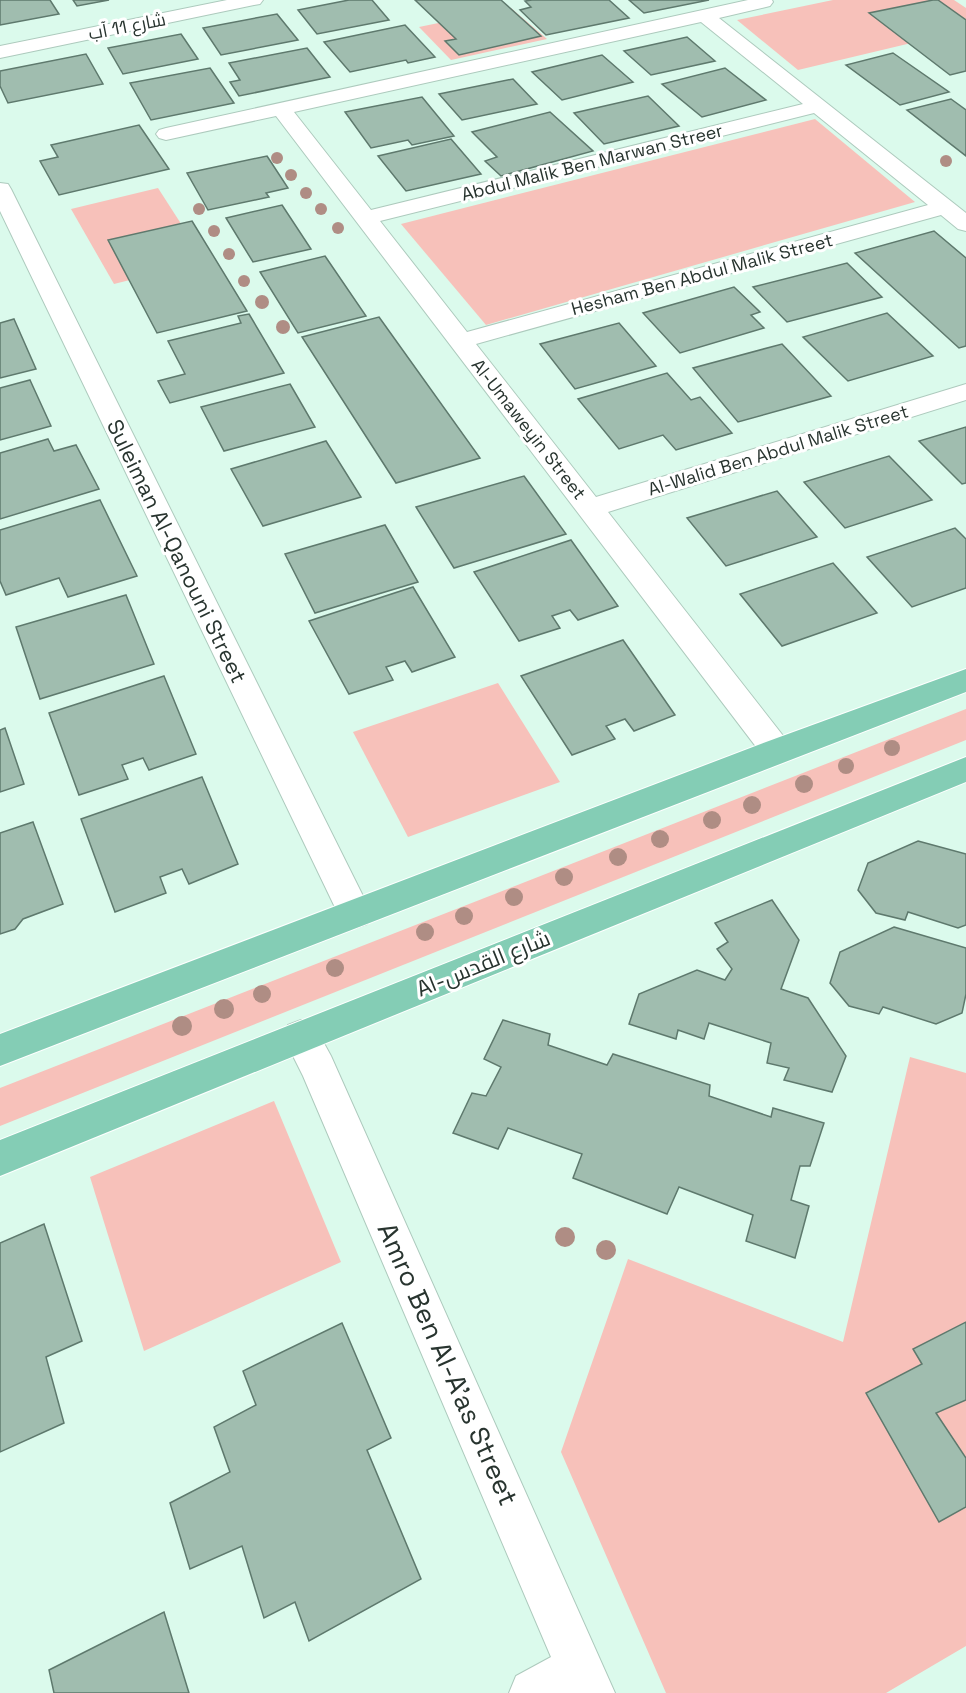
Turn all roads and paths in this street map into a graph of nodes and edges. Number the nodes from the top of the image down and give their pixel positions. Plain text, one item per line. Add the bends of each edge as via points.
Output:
1 (254, 0) edge
2 (764, 2) edge
3 (704, 15) junction
4 (0, 52) edge
5 (818, 106) junction
6 (281, 108) junction
7 (166, 134) dead end
8 (0, 189) edge
9 (944, 207) junction
10 (366, 218) junction
11 (966, 224) edge
12 (461, 341) junction
13 (966, 392) edge
14 (590, 508) junction
15 (966, 680) edge
16 (777, 751) junction
17 (966, 769) edge
18 (355, 914) junction
19 (301, 1036) junction
20 (0, 1050) edge
21 (0, 1158) edge
22 (585, 1680) edge
23 (533, 1693) edge

1 - 4 street, شارع 11 آب
2 - 3 street
3 - 5 street
3 - 6 street
5 - 9 street
5 - 10 street, Abdul Malik Ben Marwan Streer
6 - 7 street
6 - 10 street, Al-Umaweyin Street
8 - 18 street, Suleiman Al-Qanouni Street
9 - 11 street
9 - 12 street, Hesham Ben Abdul Malik Street
10 - 12 street, Al-Umaweyin Street
12 - 14 street, Al-Umaweyin Street
13 - 14 street, Al-Walid Ben Abdul Malik Street
14 - 16 street, Al-Umaweyin Street
15 - 16 main road
16 - 18 main road
17 - 19 main road, Al-شارع القدس
18 - 20 main road
19 - 21 main road, Al-شارع القدس
19 - 22 street, Amro Ben Al-A'as Street
22 - 23 street

